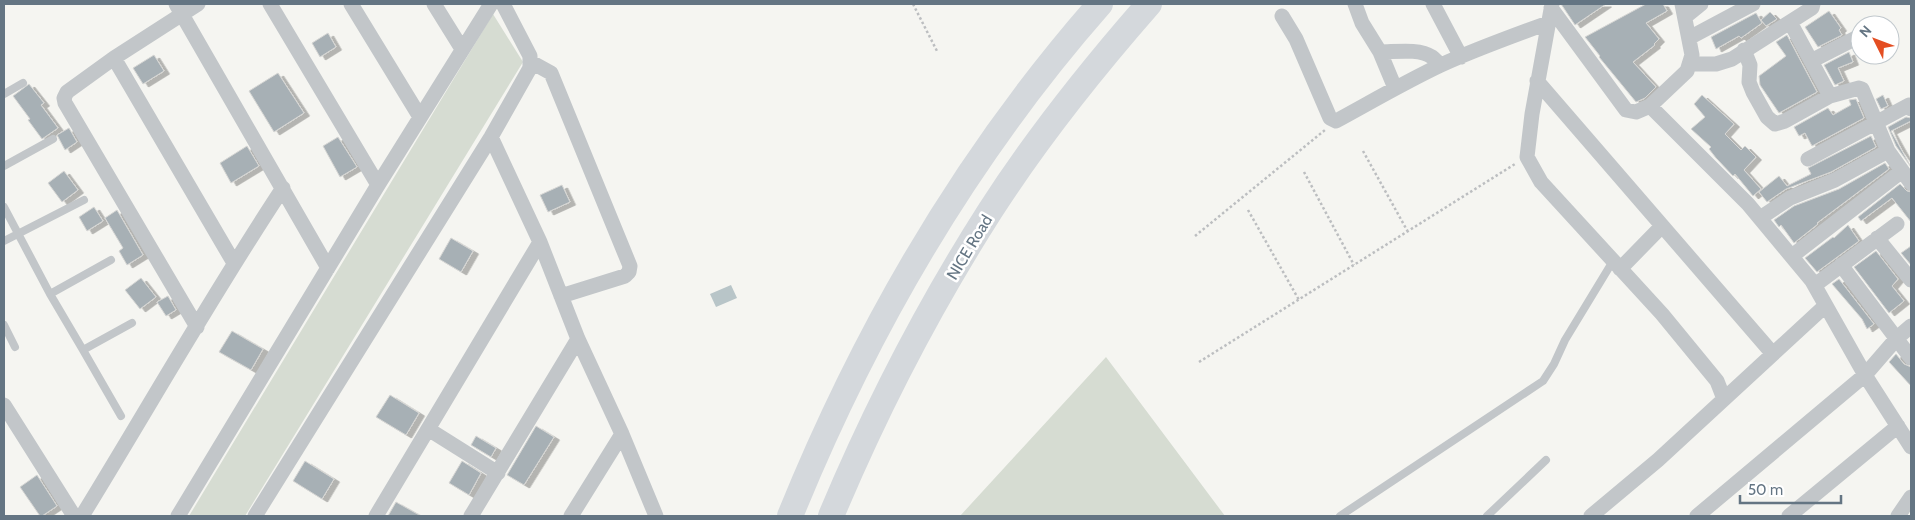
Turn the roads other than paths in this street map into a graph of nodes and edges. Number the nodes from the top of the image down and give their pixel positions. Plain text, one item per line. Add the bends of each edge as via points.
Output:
1 (198, 4) edge
2 (270, 4) edge
3 (351, 4) edge
4 (434, 4) edge
5 (491, 4) edge
6 (503, 4) edge
7 (1100, 4) edge
8 (1149, 4) edge
9 (1355, 4) edge
10 (1433, 4) edge
11 (1701, 4) edge
12 (1753, 4) edge
13 (1814, 4) edge
14 (179, 9) edge
15 (1683, 10) edge
16 (1550, 11) edge
17 (1282, 16) dead end
18 (1790, 22) junction
19 (1689, 38) junction
20 (1850, 41) edge
21 (462, 49) junction
22 (1744, 50) junction
23 (1380, 52) junction
24 (1461, 57) junction
25 (114, 58) junction
26 (1811, 61) junction
27 (531, 62) junction
28 (1689, 64) junction
29 (1441, 66) junction
30 (1537, 81) junction
31 (22, 83) dead end
32 (1395, 88) junction
33 (4, 94) edge
34 (1830, 96) junction
35 (1650, 106) junction
36 (1911, 109) edge
37 (420, 117) junction
38 (1876, 123) junction
39 (491, 137) junction
40 (52, 139) dead end
41 (1888, 151) junction
42 (1808, 159) dead end
43 (4, 166) edge
44 (1902, 171) junction
45 (1911, 183) edge
46 (378, 185) junction
47 (283, 188) junction
48 (84, 200) dead end
49 (4, 207) edge
50 (1760, 218) junction
51 (1897, 224) dead end
52 (1662, 226) junction
53 (18, 234) junction
54 (1877, 238) junction
55 (4, 241) edge
56 (540, 242) junction
57 (1792, 256) junction
58 (111, 260) dead end
59 (234, 263) junction
60 (1617, 265) junction
61 (1841, 265) junction
62 (328, 268) junction
63 (1911, 280) edge
64 (1815, 285) junction
65 (50, 294) junction
66 (561, 296) junction
67 (1825, 306) junction
68 (132, 323) dead end
69 (4, 325) edge
70 (197, 326) junction
71 (1911, 326) edge
72 (1897, 338) junction
73 (578, 339) junction
74 (15, 347) dead end
75 (83, 350) junction
76 (1773, 354) junction
77 (1911, 358) edge
78 (1865, 375) junction
79 (1724, 399) junction
80 (4, 406) edge
81 (121, 416) dead end
82 (1898, 426) junction
83 (428, 429) junction
84 (622, 434) junction
85 (1911, 447) edge
86 (1546, 460) dead end
87 (498, 473) junction
88 (1911, 497) edge
89 (1700, 515) edge
90 (74, 516) edge
91 (82, 516) edge
92 (178, 516) edge
93 (255, 516) edge
94 (376, 516) edge
95 (471, 516) edge
96 (571, 516) edge
97 (656, 516) edge
98 (790, 516) edge
99 (831, 516) edge
100 (1340, 516) edge
101 (1487, 516) edge
102 (1591, 516) edge
103 (1789, 516) edge
104 (1898, 516) edge

1 - 14 street
2 - 46 street
3 - 37 street
4 - 21 street
5 - 21 street
6 - 27 street
7 - 98 highway via 1014,110 971,171 916,260 837,408
8 - 99 highway, NICE Road via 1051,125 990,211 885,396
9 - 23 street via 1362,23
10 - 24 street
11 - 15 street
12 - 19 street
13 - 18 street
14 - 25 street
14 - 47 street
15 - 19 street
16 - 24 street
16 - 30 street
16 - 35 street via 1626,110 1636,112
17 - 32 street via 1296,39 1330,118 1336,121
18 - 22 street
18 - 26 street
19 - 28 street via 1692,55
20 - 26 street
21 - 37 street
22 - 28 street via 1732,59 1716,64
22 - 34 street via 1750,65 1749,82 1753,92 1767,117 1775,124
23 - 29 street via 1422,54 1432,57
23 - 32 street
24 - 29 street
25 - 59 street
25 - 70 street via 67,92 65,103
26 - 34 street
27 - 39 street
27 - 66 street via 551,73 630,266 625,276
28 - 35 street via 1686,71
29 - 32 street
30 - 52 street
30 - 60 street via 1527,157 1541,182
31 - 33 lane
34 - 38 street via 1862,89
35 - 50 street
36 - 38 street via 1909,105
37 - 46 street
38 - 41 street
38 - 42 street
39 - 56 street
39 - 93 street
40 - 43 lane
41 - 44 street
41 - 50 street via 1835,180 1790,198
44 - 45 street
44 - 57 street
46 - 62 street
47 - 59 street
47 - 62 street
48 - 53 lane
49 - 53 lane
50 - 57 street
51 - 54 street
52 - 60 street
52 - 76 street
53 - 55 lane
53 - 65 lane
54 - 61 street
54 - 63 street
56 - 66 street
56 - 83 street
57 - 64 street
58 - 65 lane
59 - 70 street
60 - 79 street via 1717,381
60 - 100 lane via 1565,340 1543,381
61 - 64 street
61 - 72 street
62 - 92 street
64 - 67 street
65 - 75 lane
66 - 73 street
67 - 76 street
67 - 78 street
68 - 75 lane
69 - 74 lane
70 - 91 street
71 - 72 street
72 - 77 street
72 - 78 street
73 - 84 street
73 - 87 street
75 - 81 lane
76 - 79 street
78 - 82 street
78 - 89 street
79 - 102 street
80 - 90 street
82 - 85 street
82 - 103 street
83 - 87 street
83 - 94 street
84 - 96 street
84 - 97 street
86 - 101 lane
87 - 95 street
88 - 104 street

